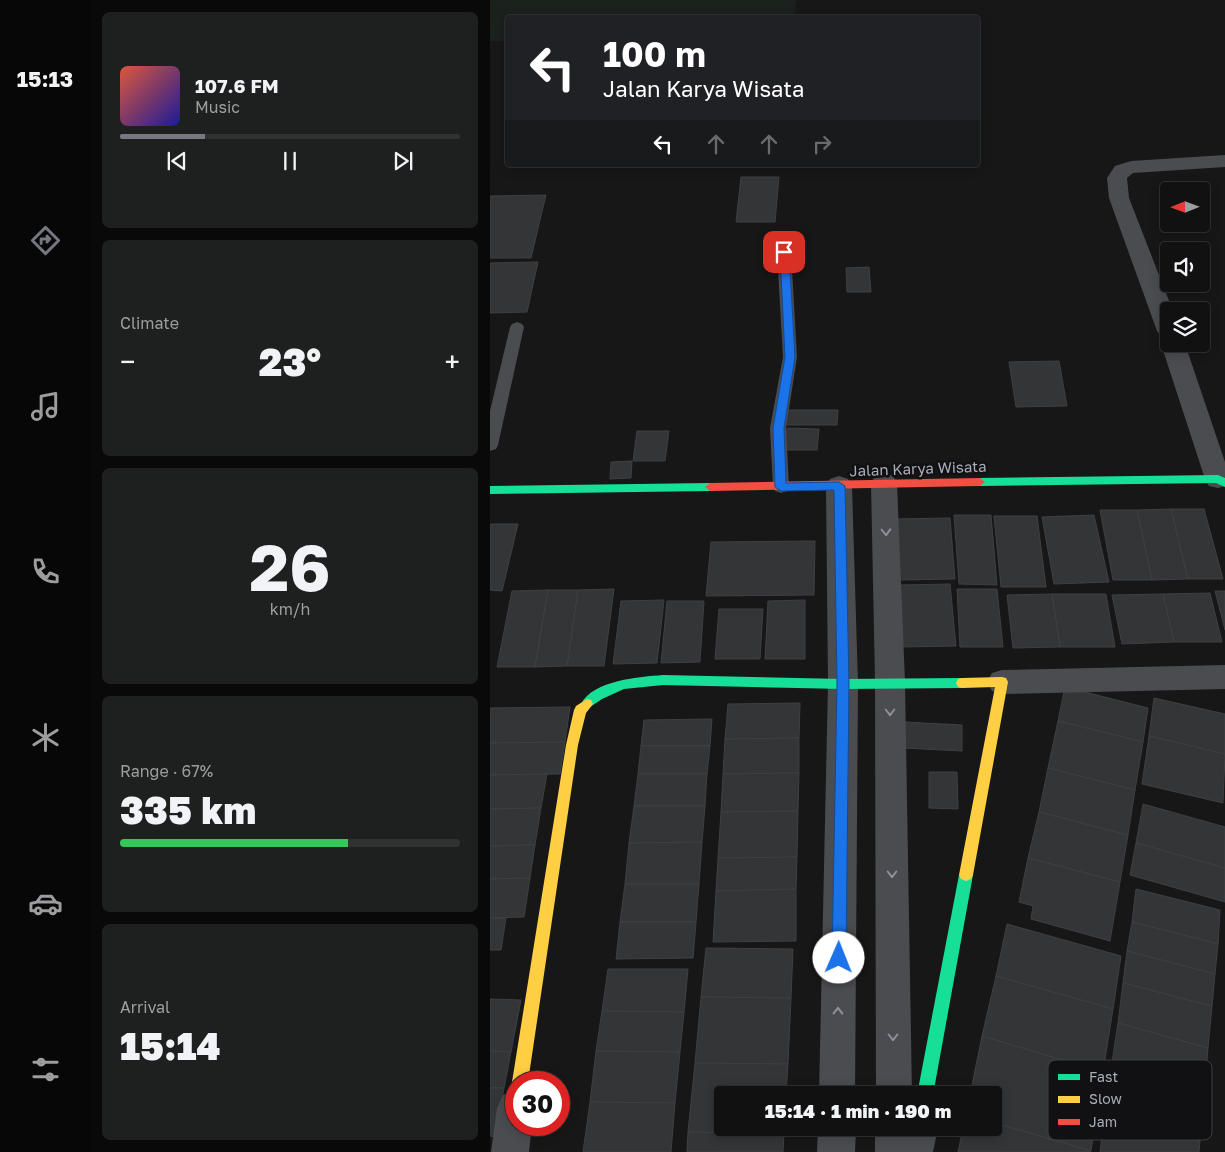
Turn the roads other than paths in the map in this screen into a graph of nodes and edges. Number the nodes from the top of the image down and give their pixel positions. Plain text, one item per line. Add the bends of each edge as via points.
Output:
1 (1225, 161) edge
2 (784, 252) dead end
3 (1160, 307) edge
4 (517, 328) dead end
5 (1176, 352) edge
6 (490, 445) edge
7 (1221, 481) edge
8 (884, 483) junction
9 (839, 486) junction
10 (781, 487) junction
11 (490, 490) edge
12 (1225, 677) edge
13 (890, 682) junction
14 (1002, 682) junction
15 (843, 684) junction
16 (522, 1071) edge
17 (837, 1086) edge
18 (894, 1086) edge
19 (927, 1086) edge
20 (512, 1136) edge
21 (837, 1136) edge
22 (894, 1136) edge
23 (917, 1136) edge
24 (510, 1152) edge
25 (836, 1152) edge
26 (894, 1152) edge
27 (914, 1152) edge

1 - 3 street via 1131,167 1122,170 1117,178 1119,198
2 - 10 lane via 790,357 778,428
4 - 6 lane
5 - 7 street
7 - 8 street, Jalan Karya Wisata
8 - 9 street, Jalan Karya Wisata
8 -> 13 street
9 - 10 street, Jalan Karya Wisata
9 - 15 street
10 - 11 street, Jalan Karya Wisata
12 - 14 street
13 - 14 street
13 - 15 street
13 -> 18 street
14 - 19 street
15 - 16 street via 636,682 598,695 580,710
17 -> 15 street
20 - 24 street
21 - 25 street
22 - 26 street
23 - 27 street

